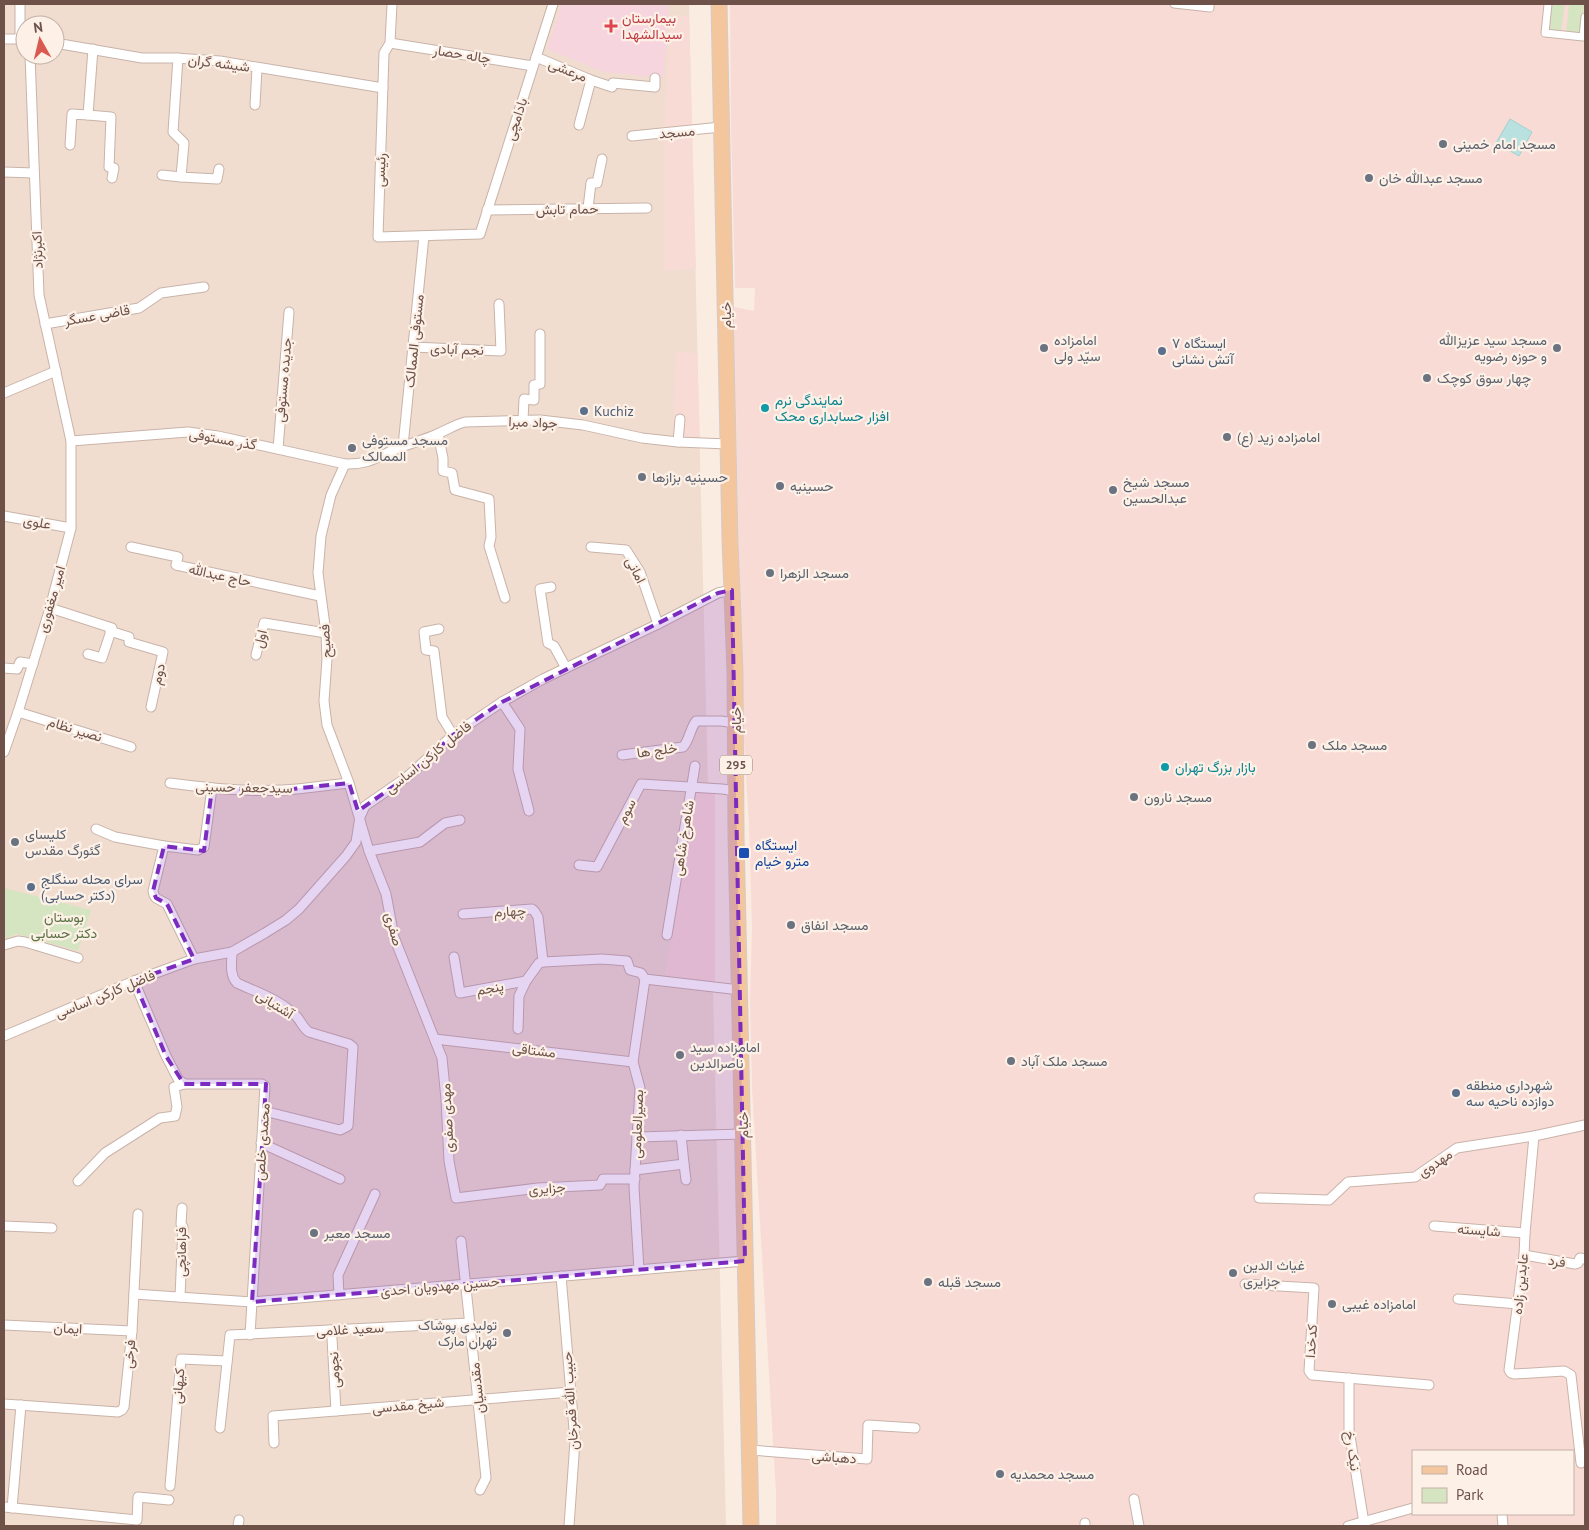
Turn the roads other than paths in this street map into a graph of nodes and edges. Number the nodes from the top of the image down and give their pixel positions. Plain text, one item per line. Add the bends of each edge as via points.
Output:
1 (392, 4) edge
2 (553, 4) edge
3 (719, 4) edge
4 (1174, 4) edge
5 (1210, 4) edge
6 (1548, 4) edge
7 (1585, 17) edge
8 (390, 43) junction
9 (65, 45) edge
10 (93, 49) junction
11 (178, 58) junction
12 (535, 62) junction
13 (30, 65) edge
14 (257, 68) junction
15 (602, 73) dead end
16 (595, 81) junction
17 (655, 82) dead end
18 (383, 88) junction
19 (255, 105) dead end
20 (88, 115) junction
21 (579, 125) dead end
22 (721, 127) junction
23 (632, 136) dead end
24 (70, 145) dead end
25 (602, 159) dead end
26 (219, 169) dead end
27 (4, 172) edge
28 (34, 172) junction
29 (162, 175) dead end
30 (181, 177) junction
31 (112, 178) dead end
32 (588, 208) junction
33 (647, 208) dead end
34 (487, 210) junction
35 (480, 234) joint
36 (424, 236) junction
37 (204, 287) dead end
38 (499, 304) dead end
39 (289, 312) dead end
40 (45, 324) junction
41 (540, 334) dead end
42 (413, 347) junction
43 (56, 371) junction
44 (4, 393) edge
45 (680, 419) dead end
46 (523, 420) junction
47 (438, 434) junction
48 (71, 441) junction
49 (678, 442) junction
50 (728, 444) junction
51 (403, 446) junction
52 (278, 449) junction
53 (345, 464) junction
54 (4, 516) edge
55 (71, 528) junction
56 (131, 547) dead end
57 (591, 547) dead end
58 (551, 587) dead end
59 (732, 590) junction
60 (320, 596) junction
61 (505, 598) dead end
62 (50, 608) junction
63 (658, 624) junction
64 (439, 629) dead end
65 (111, 630) junction
66 (326, 633) junction
67 (88, 654) dead end
68 (256, 655) dead end
69 (33, 664) junction
70 (4, 668) edge
71 (566, 668) junction
72 (502, 702) junction
73 (150, 708) dead end
74 (18, 712) junction
75 (736, 723) junction
76 (453, 735) junction
77 (131, 747) dead end
78 (4, 752) edge
79 (622, 755) dead end
80 (695, 766) dead end
81 (348, 782) junction
82 (170, 783) dead end
83 (691, 786) junction
84 (212, 788) junction
85 (736, 791) junction
86 (529, 811) dead end
87 (360, 817) junction
88 (460, 820) dead end
89 (96, 829) dead end
90 (164, 846) junction
91 (369, 851) junction
92 (578, 865) dead end
93 (463, 914) dead end
94 (668, 935) dead end
95 (4, 945) edge
96 (232, 952) junction
97 (454, 957) dead end
98 (78, 958) dead end
99 (194, 959) junction
100 (543, 962) junction
101 (645, 980) junction
102 (134, 981) junction
103 (526, 981) junction
104 (740, 990) junction
105 (518, 1030) dead end
106 (4, 1036) edge
107 (435, 1039) junction
108 (634, 1062) junction
109 (184, 1084) junction
110 (264, 1111) junction
111 (1585, 1125) edge
112 (743, 1134) junction
113 (681, 1135) junction
114 (1534, 1136) junction
115 (637, 1137) junction
116 (261, 1143) junction
117 (684, 1164) junction
118 (635, 1175) junction
119 (340, 1179) dead end
120 (686, 1180) dead end
121 (78, 1181) dead end
122 (374, 1194) dead end
123 (456, 1198) joint
124 (1259, 1198) dead end
125 (182, 1208) dead end
126 (138, 1214) dead end
127 (4, 1226) edge
128 (1434, 1226) dead end
129 (52, 1228) dead end
130 (1524, 1233) junction
131 (461, 1241) dead end
132 (1524, 1255) junction
133 (1585, 1259) edge
134 (745, 1261) junction
135 (639, 1270) junction
136 (561, 1276) junction
137 (466, 1284) junction
138 (1245, 1284) dead end
139 (134, 1294) junction
140 (339, 1295) junction
141 (180, 1297) junction
142 (1458, 1299) dead end
143 (252, 1302) junction
144 (1518, 1304) junction
145 (470, 1323) junction
146 (4, 1325) edge
147 (330, 1330) junction
148 (132, 1331) junction
149 (250, 1335) junction
150 (227, 1361) junction
151 (1348, 1378) junction
152 (1429, 1385) dead end
153 (571, 1392) junction
154 (478, 1400) junction
155 (4, 1404) edge
156 (21, 1405) junction
157 (336, 1411) junction
158 (220, 1428) dead end
159 (915, 1428) dead end
160 (274, 1443) dead end
161 (750, 1450) junction
162 (1580, 1463) edge
163 (170, 1486) dead end
164 (480, 1490) dead end
165 (1134, 1499) dead end
166 (169, 1500) dead end
167 (8, 1507) edge
168 (1412, 1508) edge
169 (1364, 1523) junction
170 (569, 1526) edge
171 (751, 1526) edge
172 (1139, 1526) edge
173 (1348, 1526) edge

1 - 8 street, رئیسی
2 - 12 street, بادامچی
3 - 22 main road, خیام / 295
4 - 5 street via 1210,8
6 - 7 street via 1545,33 1583,37
8 - 12 street, چاله حصار
8 - 18 street, رئیسی via 384,53
9 - 10 street, شیشه گران
10 - 11 street, شیشه گران via 142,58
10 - 20 street
11 - 14 street, شیشه گران
11 - 30 street via 173,132 184,143
12 - 16 street, مرعشی
12 - 34 street, بادامچی
13 - 28 street, اکبرنژاد
14 - 18 street, شیشه گران
14 - 19 street
15 - 16 street, مرعشی
16 - 17 street, مرعشی via 612,86
16 - 21 street
18 - 36 street, رئیسی via 378,237
20 - 24 street via 72,114
20 - 31 street via 111,117 109,167 114,168
22 - 23 street, مسجد
22 - 50 main road, خیام / 295
25 - 32 street via 597,183 590,183
26 - 30 street via 217,179
27 - 28 street
28 - 40 street, اکبرنژاد via 39,295
29 - 30 street
32 - 33 street, حمام تابش
32 - 34 street, حمام تابش
34 - 35 street, بادامچی
35 - 36 street, رئیسی
36 - 42 street, مستوفی الممالک
37 - 40 street, قاضی عسگر via 161,293 139,308
38 - 42 street, نجم آبادی via 501,350
39 - 52 street, جدیده مستوفی
40 - 43 street, اکبرنژاد
41 - 46 street via 540,384 534,385 534,400 524,399
42 - 51 street, مستوفی الممالک
43 - 44 street
43 - 48 street, اکبرنژاد
45 - 49 street
46 - 47 street, جواد مبرا via 465,422
46 - 49 street, جواد مبرا via 583,425
47 - 51 street, جواد مبرا
47 - 61 street via 443,471 452,473 455,490 489,498 489,546
48 - 52 street, گذر مستوفی via 188,432
48 - 55 street, امیر مغفوری
49 - 50 street, جواد مبرا
50 - 59 main road, خیام / 295
51 - 53 street, جواد مبرا via 367,462
52 - 53 street, گذر مستوفی
53 - 60 street, فصیح via 331,495 320,536
54 - 55 street, علوی
55 - 62 street, امیر مغفوری
56 - 60 street, حاج عبدالله via 178,557 176,566
57 - 63 street, امانی via 626,550 640,572
58 - 71 street via 540,589 548,643 554,646
59 - 63 street, فاضل کارکن اساسی via 718,592
59 - 75 main road, خیام / 295
60 - 66 street, فصیح
62 - 65 street
62 - 69 street, امیر مغفوری
63 - 71 street, فاضل کارکن اساسی
64 - 76 street via 424,632 426,650 434,651 442,717
65 - 67 street via 102,658
65 - 73 street, دوم via 129,637 129,642 163,652
66 - 68 street, اول via 264,623
66 - 81 street, فصیح via 324,701 328,725
69 - 70 street via 20,662 16,670
69 - 74 street, امیر مغفوری
71 - 72 street, فاضل کارکن اساسی
72 - 76 street, فاضل کارکن اساسی
72 - 86 street via 520,729 518,769
74 - 77 street, نصیر نظام
74 - 78 street, امیر مغفوری
75 - 79 street, خلج ها via 696,721 683,747
75 - 85 main road, خیام / 295
76 - 87 street, فاضل کارکن اساسی via 406,777 365,806
80 - 83 street
81 - 84 street, سیدجعفر حسینی via 282,790
81 - 87 street, فصیح
82 - 84 street, سیدجعفر حسینی
83 - 85 street, شاهرخ شاهی
83 - 92 street, سوم via 641,784 597,867
83 - 94 street, شاهرخ شاهی
84 - 90 street via 204,847 198,850
85 - 104 main road, خیام / 295
87 - 91 street, صفری
87 - 96 street, فاضل کارکن اساسی via 356,842 299,909
88 - 91 street via 445,824 420,842
89 - 90 street via 116,837
90 - 99 street via 154,895 167,904
91 - 107 street, صفری via 386,894 394,937
93 - 100 street, چهارم via 532,909 538,917
95 - 98 street via 25,942
96 - 99 street, فاضل کارکن اساسی
96 - 110 street, آشتیانی via 233,979 237,983 275,1001 296,1016 309,1032 353,1047 348,1126 340,1130
97 - 103 street, پنجم via 460,993
99 - 102 street, فاضل کارکن اساسی
100 - 101 street via 627,961 630,970 641,973
100 - 103 street
101 - 104 street
101 - 108 street, بصیرالعلومی
102 - 106 street, فاضل کارکن اساسی
102 - 109 street via 166,1056
103 - 105 street via 519,996
104 - 112 main road, خیام / 295
107 - 108 street, مشتاقی
107 - 123 street, مهدی صفری via 442,1058 449,1162
108 - 115 street, بصیرالعلومی via 640,1088
109 - 110 street, محمدی خلص via 262,1084 266,1090
109 - 121 street via 174,1087 175,1116 160,1118 105,1153
110 - 116 street, محمدی خلص
111 - 114 street, مهدوی
112 - 113 street
112 - 134 main road, خیام / 295
113 - 115 street
113 - 117 street
114 - 124 street, مهدوی via 1457,1148 1415,1177 1348,1182 1328,1200
114 - 130 street, عابدین زاده
115 - 118 street, بصیرالعلومی
116 - 119 street
116 - 143 street, محمدی خلص
117 - 118 street, جزایری
117 - 120 street
118 - 123 street, جزایری via 603,1179 600,1185 538,1188
118 - 135 street, بصیرالعلومی
122 - 140 street via 338,1275
125 - 141 street, فراهانچی
126 - 139 street, فرخی
127 - 129 street
128 - 130 street, شایسته
130 - 132 street, عابدین زاده
131 - 137 street
132 - 133 street, فرد via 1576,1264 1580,1258
132 - 144 street, عابدین زاده
134 - 135 street, حسین مهدویان احدی
134 - 161 main road, خیام / 295
135 - 136 street, حسین مهدویان احدی
136 - 137 street, حسین مهدویان احدی
136 - 153 street, حبیب الله قمرخان
137 - 140 street, حسین مهدویان احدی
137 - 145 street, مقدسیان
138 - 151 street, کدخدا via 1314,1288 1310,1374
139 - 141 street, حسین مهدویان احدی
139 - 148 street, فرخی
140 - 143 street, حسین مهدویان احدی
141 - 143 street, حسین مهدویان احدی
142 - 144 street
143 - 149 street, محمدی خلص
144 - 162 street, عابدین زاده via 1509,1370 1514,1374 1564,1370 1571,1374
145 - 147 street, سعید غلامی
145 - 154 street, مقدسیان
146 - 148 street, ایمان
147 - 149 street, سعید غلامی
147 - 157 street, نجومی
148 - 156 street, فرخی via 122,1410
149 - 150 street, سعید غلامی via 230,1334
150 - 158 street
150 - 163 street, کیهانی via 181,1359
151 - 152 street, کدخدا
151 - 169 street, نیک رخ via 1349,1430
153 - 154 street, شیخ مقدسی
153 - 170 street, حبیب الله قمرخان via 575,1441
154 - 157 street, شیخ مقدسی
154 - 164 street, مقدسیان via 486,1478
155 - 156 street
156 - 167 street
157 - 160 street, شیخ مقدسی via 273,1416
159 - 161 street, دهباشی via 868,1424 867,1459
161 - 171 main road, خیام / 295
165 - 172 street
166 - 167 street via 138,1497 137,1520
168 - 169 street
169 - 173 street

